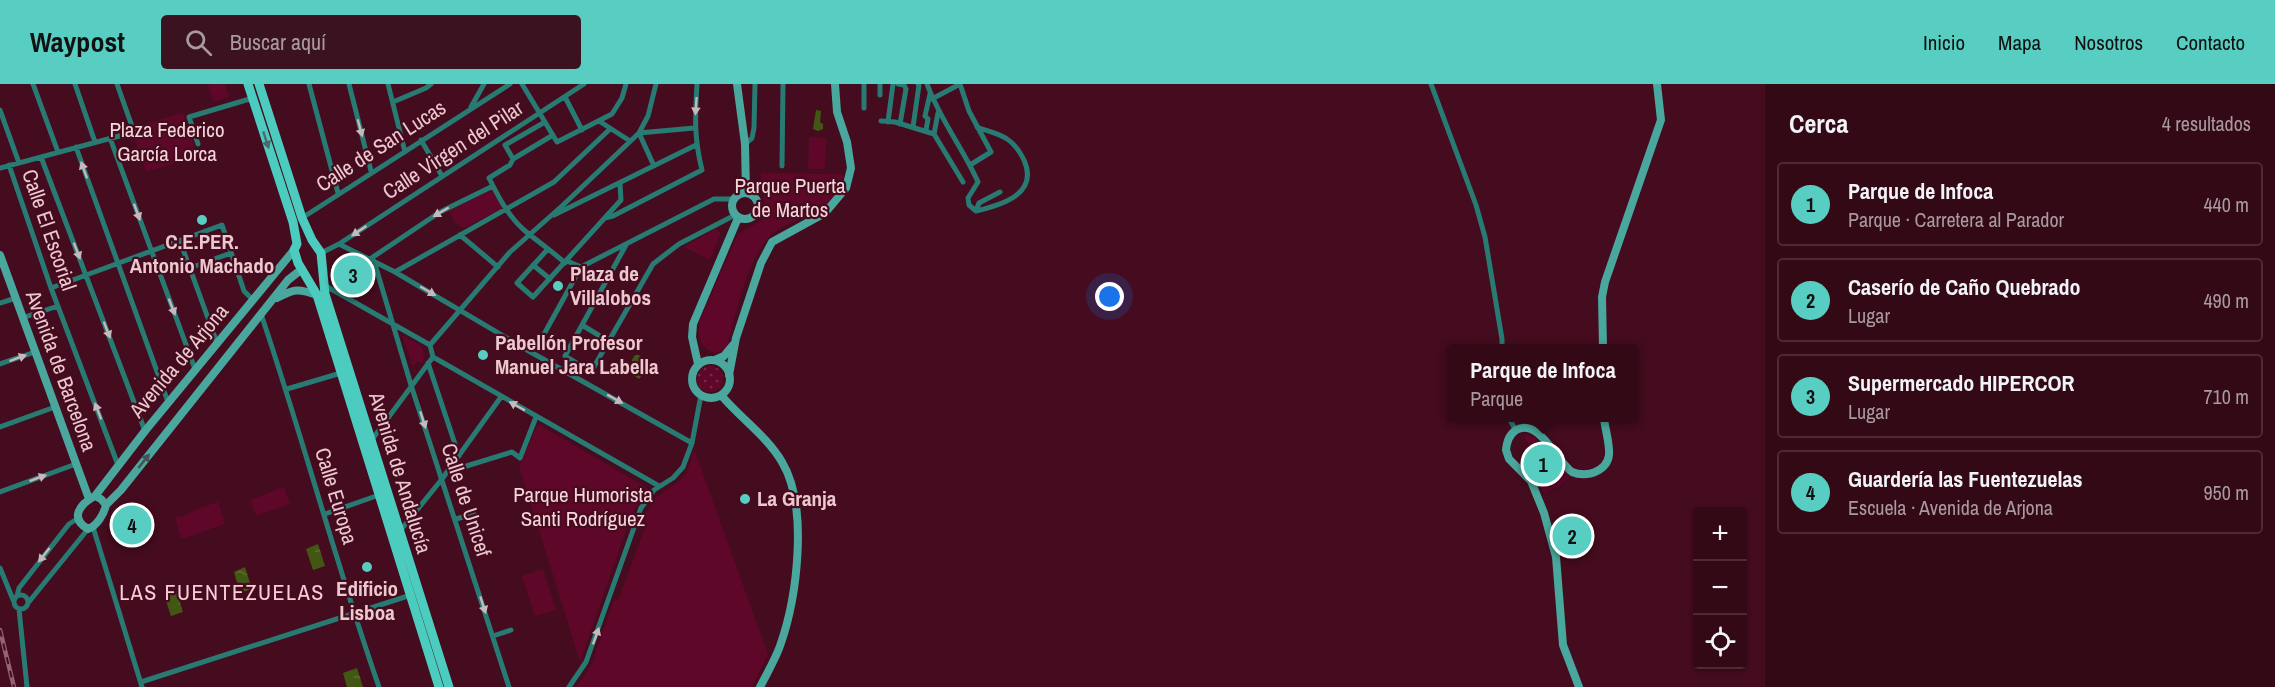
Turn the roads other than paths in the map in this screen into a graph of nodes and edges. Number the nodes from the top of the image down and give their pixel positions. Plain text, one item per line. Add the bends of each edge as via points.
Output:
1 (33, 84) edge
2 (75, 84) edge
3 (117, 84) edge
4 (248, 84) edge
5 (259, 84) edge
6 (309, 84) edge
7 (348, 84) edge
8 (388, 84) edge
9 (430, 84) edge
10 (484, 84) edge
11 (510, 84) edge
12 (522, 84) edge
13 (584, 84) edge
14 (626, 84) edge
15 (656, 84) edge
16 (697, 84) edge
17 (737, 84) edge
18 (755, 84) edge
19 (783, 84) edge
20 (835, 84) edge
21 (864, 84) edge
22 (880, 84) edge
23 (893, 84) edge
24 (918, 84) edge
25 (927, 84) edge
26 (960, 84) edge
27 (1431, 84) edge
28 (1657, 84) edge
29 (903, 86) edge
30 (947, 87) edge
31 (880, 95) dead end
32 (931, 95) junction
33 (565, 97) junction
34 (253, 98) junction
35 (393, 102) junction
36 (470, 108) junction
37 (864, 108) dead end
38 (0, 110) edge
39 (540, 113) junction
40 (938, 113) junction
41 (599, 121) junction
42 (881, 121) dead end
43 (545, 122) junction
44 (888, 122) junction
45 (900, 124) junction
46 (913, 127) junction
47 (977, 127) junction
48 (694, 128) junction
49 (610, 129) junction
50 (582, 130) junction
51 (926, 130) junction
52 (639, 133) junction
53 (934, 134) junction
54 (553, 135) junction
55 (110, 138) junction
56 (421, 140) junction
57 (630, 141) junction
58 (95, 142) junction
59 (198, 144) dead end
60 (745, 144) junction
61 (696, 145) junction
62 (76, 147) junction
63 (58, 152) junction
64 (405, 152) junction
65 (41, 157) junction
66 (513, 159) junction
67 (19, 163) junction
68 (9, 165) junction
69 (970, 165) junction
70 (654, 166) junction
71 (782, 166) dead end
72 (0, 168) edge
73 (372, 171) junction
74 (442, 176) junction
75 (963, 182) dead end
76 (620, 184) junction
77 (493, 186) junction
78 (1000, 192) dead end
79 (338, 193) junction
80 (746, 193) junction
81 (734, 199) junction
82 (506, 209) junction
83 (976, 211) junction
84 (736, 216) junction
85 (302, 218) junction
86 (604, 218) junction
87 (547, 219) junction
88 (531, 233) junction
89 (460, 235) junction
90 (312, 240) junction
91 (180, 241) junction
92 (339, 244) junction
93 (626, 245) junction
94 (296, 247) junction
95 (548, 249) junction
96 (151, 252) junction
97 (231, 253) junction
98 (321, 253) junction
99 (0, 255) edge
100 (372, 260) junction
101 (566, 262) junction
102 (118, 264) junction
103 (533, 265) junction
104 (498, 267) junction
105 (581, 267) junction
106 (190, 268) junction
107 (321, 269) junction
108 (303, 271) junction
109 (395, 272) junction
110 (86, 276) junction
111 (550, 279) junction
112 (324, 285) junction
113 (51, 288) junction
114 (317, 295) junction
115 (16, 297) junction
116 (253, 300) junction
117 (273, 300) junction
118 (0, 303) edge
119 (58, 306) junction
120 (460, 310) junction
121 (261, 314) junction
122 (22, 318) junction
123 (393, 324) junction
124 (582, 325) junction
125 (543, 336) dead end
126 (608, 341) junction
127 (217, 343) junction
128 (734, 344) junction
129 (1502, 344) edge
130 (1603, 344) edge
131 (430, 345) junction
132 (35, 352) junction
133 (433, 357) junction
134 (715, 360) junction
135 (428, 363) junction
136 (0, 364) edge
137 (698, 364) junction
138 (195, 369) junction
139 (341, 373) junction
140 (729, 375) junction
141 (411, 385) junction
142 (287, 389) junction
143 (700, 395) junction
144 (721, 395) junction
145 (501, 397) junction
146 (168, 402) junction
147 (55, 407) junction
148 (536, 417) junction
149 (1511, 422) edge
150 (1605, 422) edge
151 (0, 427) edge
152 (145, 431) junction
153 (1515, 431) junction
154 (371, 441) junction
155 (692, 443) junction
156 (459, 456) junction
157 (76, 464) junction
158 (118, 465) junction
159 (460, 468) dead end
160 (442, 479) junction
161 (659, 486) junction
162 (0, 492) edge
163 (379, 495) junction
164 (92, 498) junction
165 (106, 505) junction
166 (325, 514) junction
167 (474, 514) dead end
168 (77, 519) junction
169 (456, 519) junction
170 (90, 528) junction
171 (400, 531) junction
172 (0, 568) edge
173 (415, 595) junction
174 (17, 596) junction
175 (14, 602) junction
176 (28, 603) junction
177 (19, 609) junction
178 (354, 614) junction
179 (511, 630) dead end
180 (493, 636) junction
181 (141, 685) edge
182 (27, 687) edge
183 (379, 687) edge
184 (439, 687) edge
185 (449, 687) edge
186 (509, 687) edge
187 (569, 687) edge
188 (760, 687) edge
189 (1579, 687) edge

1 - 63 street
2 - 58 street
3 - 55 street via 134,132
4 - 34 main road
5 - 85 main road
6 - 79 street
7 -> 73 street
8 - 35 street
9 - 35 street
10 - 36 street
11 - 36 street, Calle de San Lucas
12 - 39 street
13 - 33 street, Calle Virgen del Pilar
14 - 41 street via 612,114
15 - 52 street
16 -> 48 street
17 - 60 street
18 - 60 street via 754,128 752,138
19 - 71 street
20 - 128 street via 837,112 851,168 846,188 825,213 772,242
21 - 37 street
22 - 31 street
23 - 44 street
24 - 46 street
25 - 32 street
26 - 30 street
26 - 47 street
27 - 129 street via 1485,237
28 - 130 street via 1661,120 1605,282
29 - 45 street
30 - 32 street
32 - 40 street
32 - 51 street
33 - 39 street, Calle Virgen del Pilar
33 - 50 street
34 - 59 street via 189,117
34 -> 94 main road via 293,222
35 - 64 street
36 - 56 street, Calle de San Lucas
38 - 67 street
39 - 43 street
39 - 74 street, Calle Virgen del Pilar
40 - 53 street
40 - 69 street
41 - 49 street
41 - 50 street
42 - 44 street
43 - 54 street
43 - 66 street via 505,145
44 - 45 street
45 - 46 street
46 - 51 street
47 - 69 street via 991,152
47 - 83 street via 1014,144 1027,168 1028,181 1023,190 1009,199
48 - 52 street
48 - 61 street
49 - 57 street
49 - 82 street via 554,182
50 - 54 street via 557,142
51 - 53 street
52 - 57 street
52 - 70 street
53 - 75 street
54 - 66 street
55 - 58 street
55 -> 96 street
56 - 64 street, Calle de San Lucas
56 - 74 street
57 - 87 street
58 - 62 street
60 - 80 street
61 - 70 street
61 - 86 street via 702,170
62 - 63 street
102 -> 62 street
63 - 65 street
64 - 73 street, Calle de San Lucas
65 - 67 street
65 -> 110 street
66 - 77 street via 489,178
67 - 68 street
68 - 72 street
68 - 113 street, Calle El Escorial
69 - 83 street via 978,182 968,198
70 - 76 street
73 - 79 street, Calle de San Lucas
74 -> 92 street, Calle Virgen del Pilar
76 - 86 street via 621,200
76 - 87 street
77 - 82 street
77 -> 100 street via 440,212
78 - 83 street via 979,203
79 - 85 street, Calle de San Lucas
80 - 81 street
80 - 84 street via 757,199 758,213 747,220
81 - 84 street via 732,208
81 - 93 street via 714,200
82 - 88 street
82 - 89 street
84 - 126 street via 679,244 653,264
84 - 137 street via 693,324
85 - 90 main road
86 - 101 street
87 - 88 street
88 - 95 street
88 - 104 street
89 - 104 street
89 - 109 street
90 - 94 main road via 303,240
90 - 98 main road
91 - 96 street
91 - 97 street via 222,225
91 - 106 street
92 - 98 street, Calle Virgen del Pilar
92 - 100 street
93 - 105 street
93 - 124 street
94 - 108 main road
94 - 116 street, Avenida de Arjona
95 - 101 street
95 - 103 street
96 - 102 street
96 -> 138 street
97 - 106 street
97 - 116 street via 244,291
98 - 107 main road
99 - 115 street, Avenida de Barcelona
100 - 109 street
100 - 123 street, Calle de Unicef
101 - 105 street
101 - 111 street
102 - 110 street
102 - 146 street
103 - 111 street
103 - 111 street via 517,284 533,297
104 - 120 street
105 - 125 street
106 - 127 street
107 - 108 main road via 311,275
107 - 112 main road, Avenida de Andalucía
108 - 114 main road, Avenida de Andalucía
108 - 117 street, Avenida de Arjona via 288,280
109 -> 120 street
110 - 113 street
110 -> 152 street
112 - 123 street
112 - 154 main road, Avenida de Andalucía
113 - 119 street, Calle El Escorial
114 - 117 street via 301,289
114 - 139 main road, Avenida de Andalucía
115 - 118 street
115 - 122 street, Avenida de Barcelona
116 - 127 street, Avenida de Arjona
117 - 121 street, Avenida de Arjona
119 - 122 street
158 -> 119 street, Calle El Escorial
120 - 131 street
120 -> 155 street
121 - 142 street, Calle Europa
165 -> 121 street, Avenida de Arjona
122 - 132 street, Avenida de Barcelona
123 - 131 street
123 - 141 street, Calle de Unicef
124 - 126 street
124 - 126 street via 565,356 591,372
127 - 138 street, Avenida de Arjona
128 - 134 street
128 - 140 street
131 - 133 street
136 -> 132 street
132 - 147 street, Avenida de Barcelona
133 - 135 street
133 - 145 street
134 - 137 street
134 - 140 street via 724,365
135 - 141 street
135 - 156 street
137 - 143 street via 692,380
138 - 146 street, Avenida de Arjona
139 - 142 street
139 - 163 main road, Avenida de Andalucía
140 - 144 street via 728,386
141 - 154 street
141 -> 160 street, Calle de Unicef
142 - 166 street, Calle Europa
143 - 144 street
143 - 155 street
144 - 188 street via 764,437 782,462 792,482 798,516 791,604 779,646
148 -> 145 street
145 - 156 street
146 - 152 street, Avenida de Arjona
147 - 151 street
147 - 157 street, Avenida de Barcelona
148 - 159 street via 520,458 512,452
148 - 161 street
149 - 153 street
150 - 153 street via 1609,457 1593,474 1572,471 1533,430 1524,427
152 - 158 street, Avenida de Arjona
153 - 189 street via 1506,444 1506,455 1531,481 1544,513 1556,557 1563,645
154 - 171 main road, Avenida de Andalucía
155 - 161 street via 679,474
156 - 160 street
162 -> 157 street
157 - 164 street, Avenida de Barcelona
158 - 164 street, Avenida de Arjona
160 - 169 street, Calle de Unicef
160 - 171 street
187 -> 161 street via 586,662 641,508
163 - 166 street
163 - 173 main road, Avenida de Andalucía
164 - 165 street via 101,499
164 - 168 street, Avenida de Arjona
165 - 170 street, Avenida de Arjona
166 - 178 street, Calle Europa
167 - 169 street
168 - 170 street
168 -> 174 street via 19,588
169 -> 180 street, Calle de Unicef
170 - 176 street
170 - 181 street
171 - 173 main road, Avenida de Andalucía
172 - 175 street
173 - 178 street
173 - 184 main road, Avenida de Andalucía
173 - 185 main road, Avenida de Andalucía
174 - 175 street
174 - 176 street via 25,596
175 - 177 street
176 - 177 street
177 - 182 street
178 - 181 street
178 - 183 street, Calle Europa
179 - 180 street
180 - 186 street, Calle de Unicef

